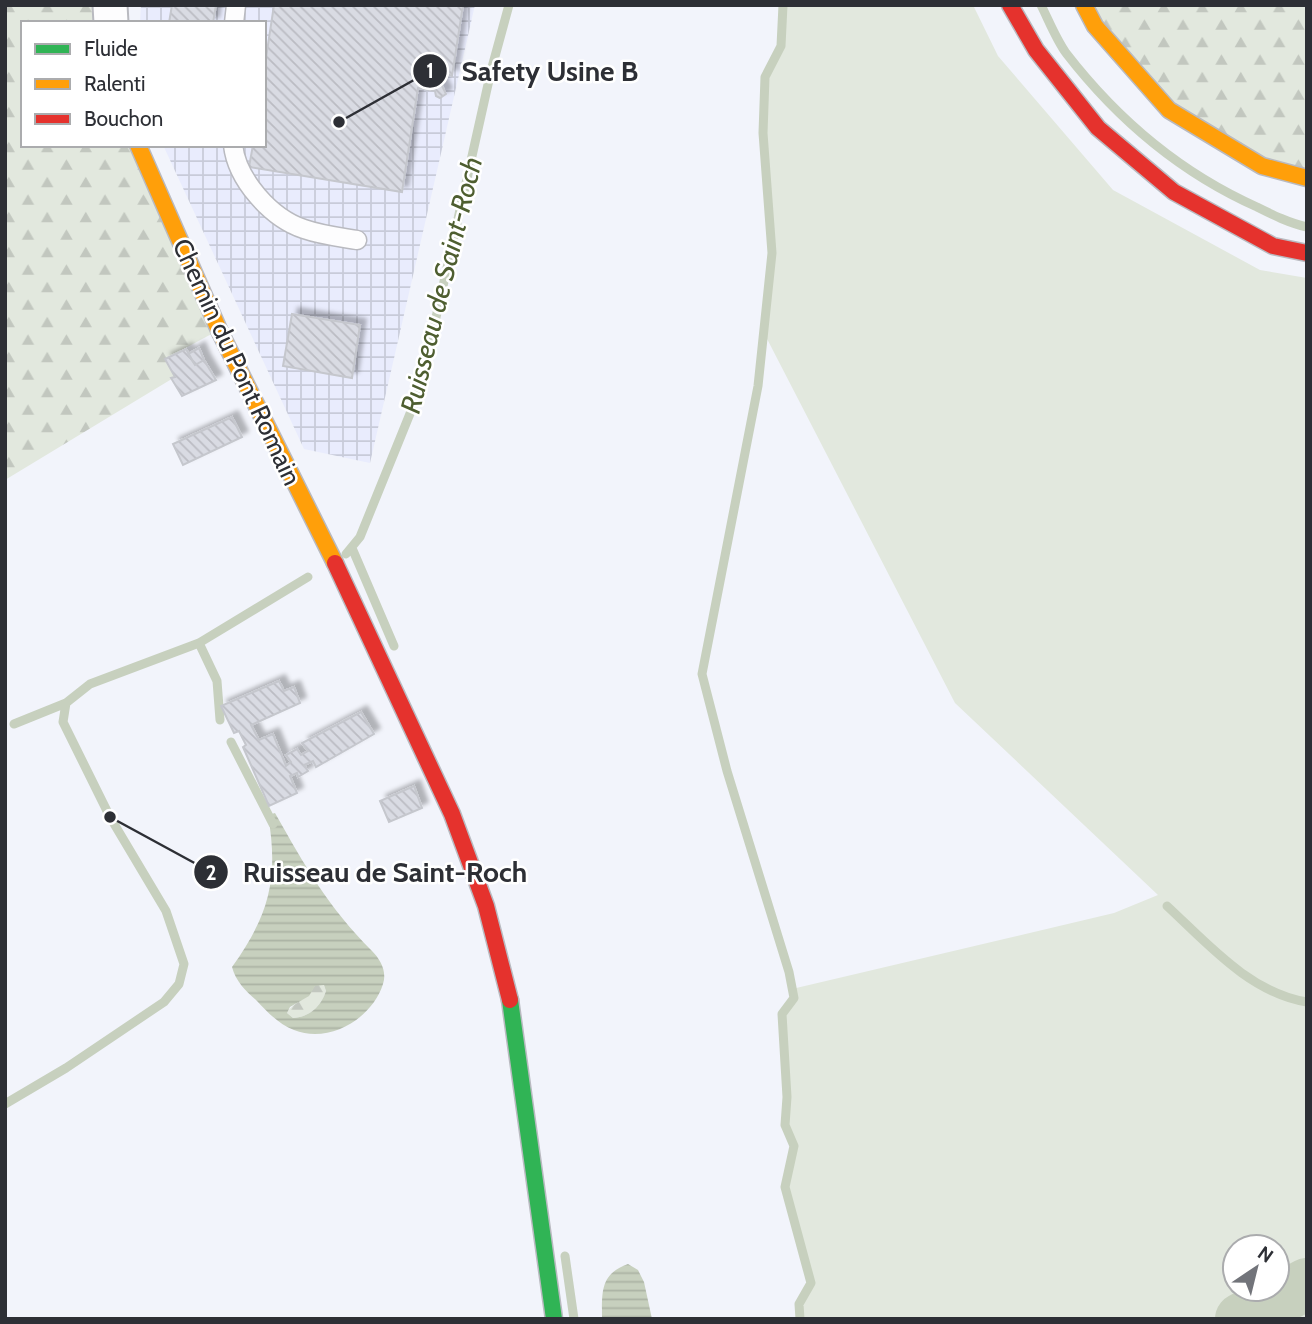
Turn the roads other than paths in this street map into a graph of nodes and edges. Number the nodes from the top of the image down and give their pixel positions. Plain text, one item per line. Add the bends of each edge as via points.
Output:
1 (1010, 5) edge
2 (1084, 5) edge
3 (139, 147) edge
4 (234, 147) edge
5 (1307, 178) edge
6 (357, 240) dead end
7 (1307, 253) edge
8 (554, 1319) edge

1 - 7 street via 1035,50 1098,128 1174,192 1273,246
2 - 5 street via 1095,26 1169,110 1262,166
3 - 8 street, Chemin du Pont Romain via 219,330 452,814 486,906 513,1011
4 - 6 lane via 240,171 274,212 301,229

